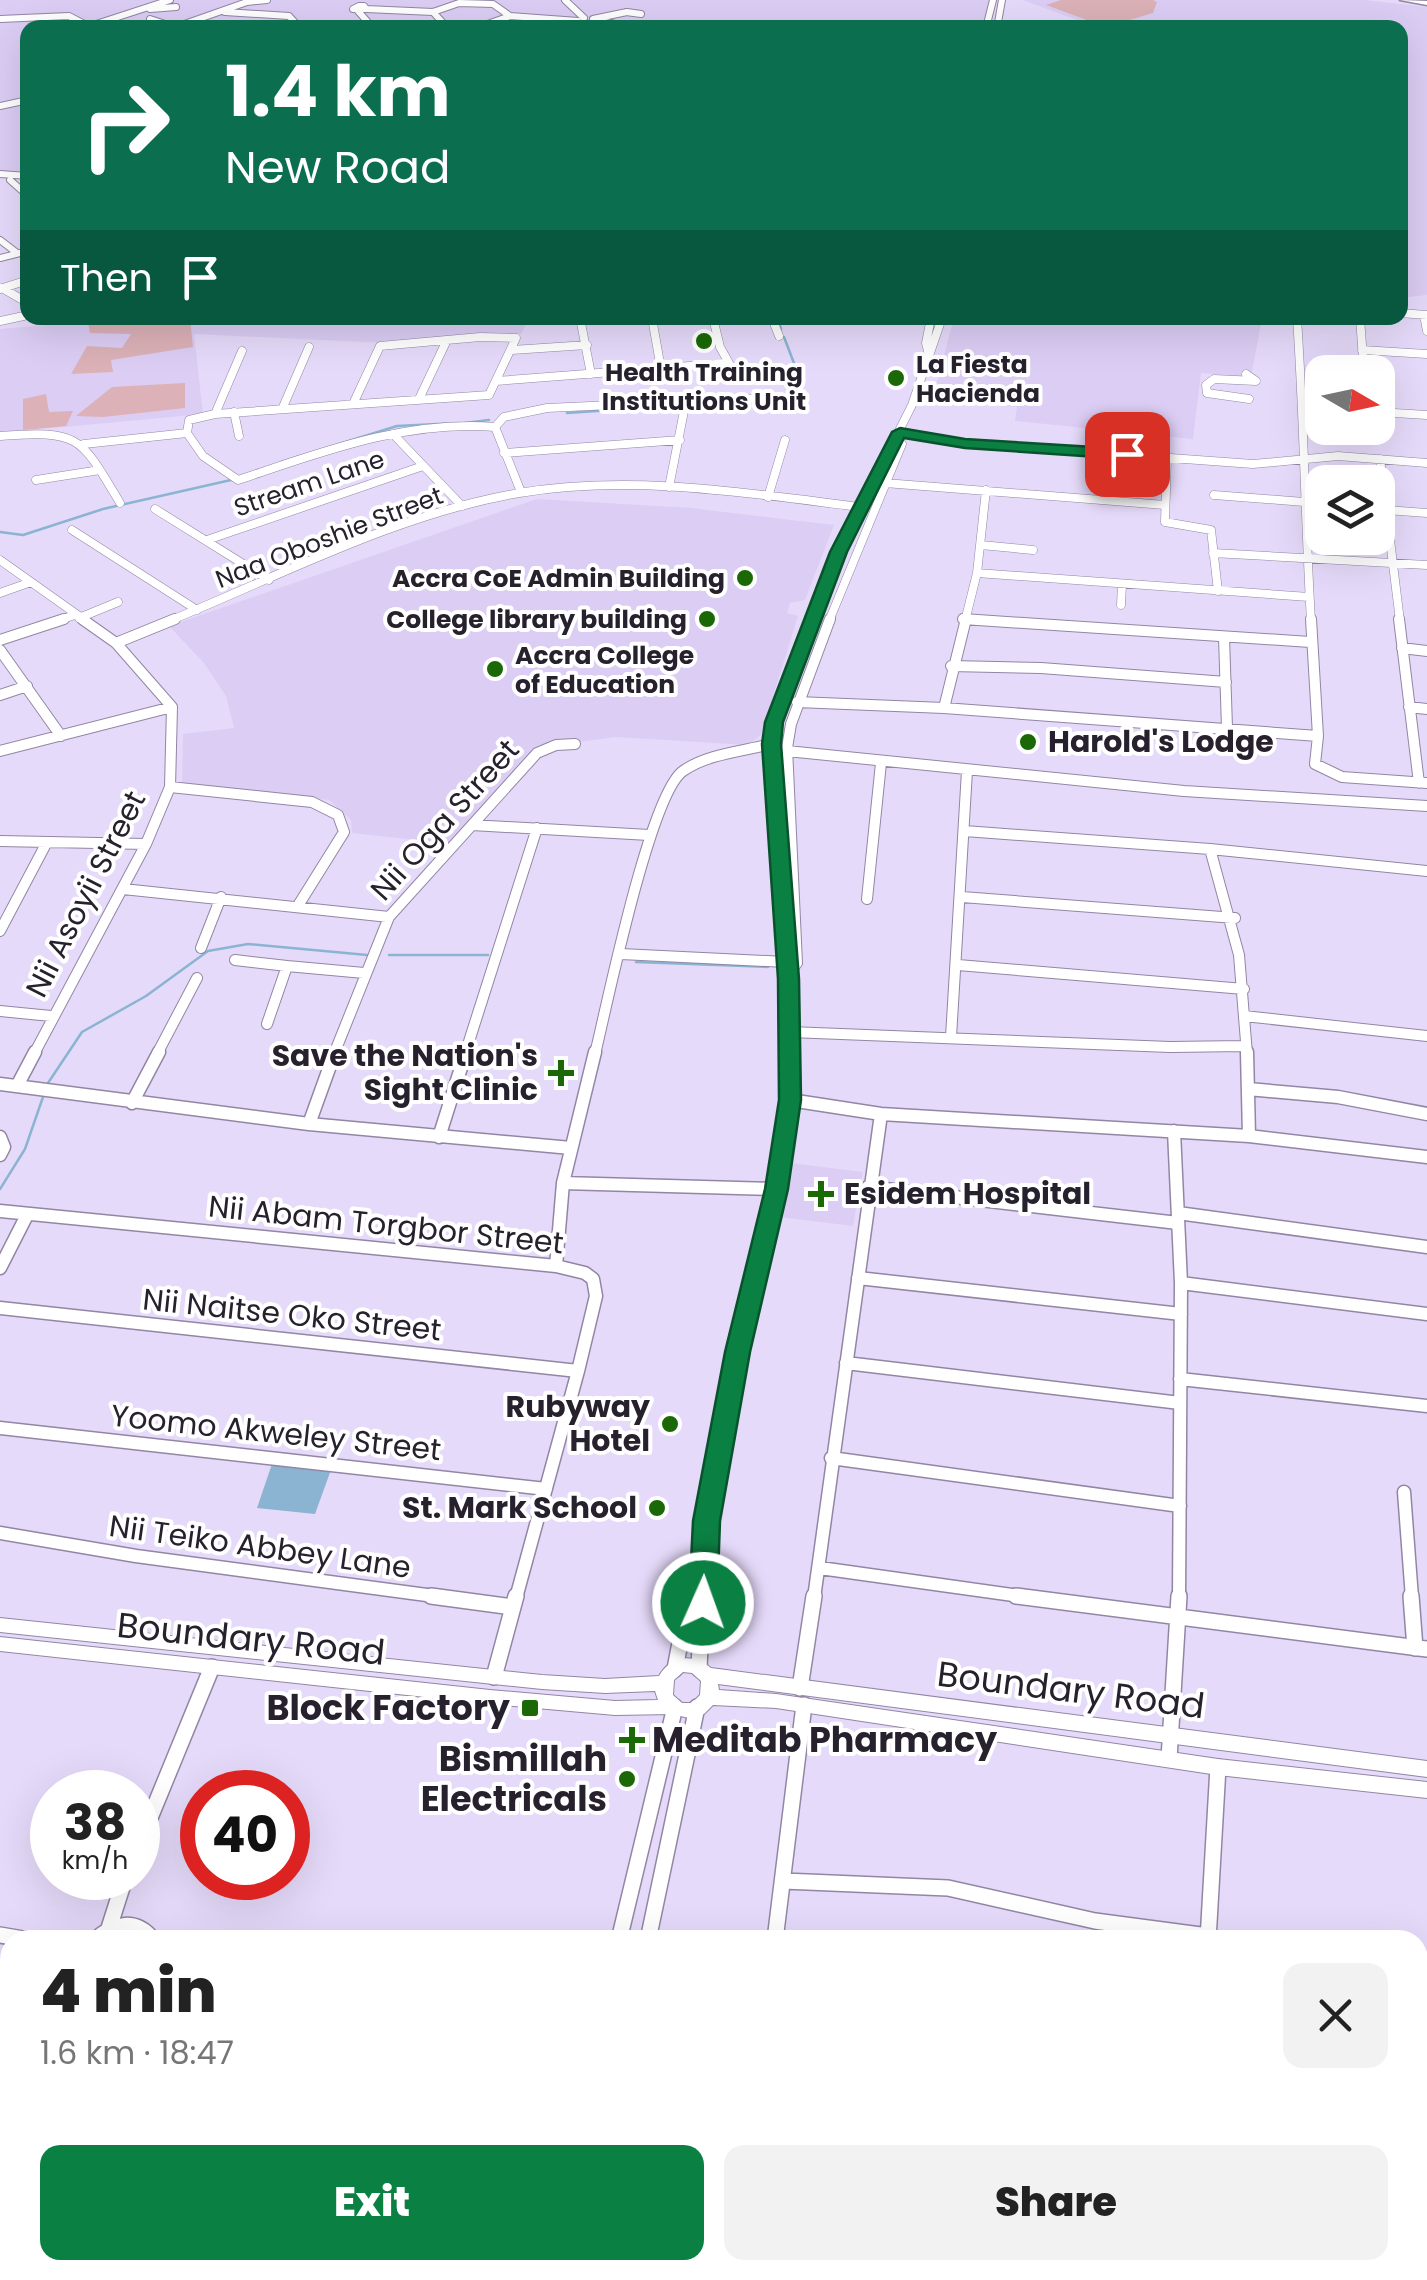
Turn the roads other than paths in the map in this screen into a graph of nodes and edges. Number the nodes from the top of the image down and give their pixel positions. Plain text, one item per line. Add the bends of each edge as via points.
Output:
1 (170, 0) edge
2 (385, 0) edge
3 (565, 0) edge
4 (1404, 0) edge
5 (243, 1) edge
6 (1426, 1) edge
7 (176, 6) dead end
8 (359, 7) edge
9 (146, 8) junction
10 (398, 10) junction
11 (217, 12) junction
12 (433, 12) junction
13 (626, 12) dead end
14 (255, 14) junction
15 (510, 16) junction
16 (150, 19) dead end
17 (0, 20) edge
18 (75, 20) edge
19 (105, 20) edge
20 (153, 20) edge
21 (194, 20) edge
22 (250, 20) edge
23 (293, 20) edge
24 (440, 20) edge
25 (497, 20) edge
26 (586, 20) junction
27 (0, 177) edge
28 (20, 179) edge
29 (10, 180) junction
30 (20, 189) edge
31 (0, 240) edge
32 (20, 252) edge
33 (17, 253) junction
34 (0, 258) edge
35 (1426, 315) edge
36 (582, 325) edge
37 (653, 325) edge
38 (715, 325) edge
39 (775, 325) edge
40 (930, 325) edge
41 (941, 325) edge
42 (1297, 325) edge
43 (1360, 325) edge
44 (1427, 331) edge
45 (779, 336) dead end
46 (446, 342) junction
47 (587, 345) junction
48 (309, 347) dead end
49 (512, 350) junction
50 (1362, 350) junction
51 (242, 352) dead end
52 (1427, 354) edge
53 (928, 355) junction
54 (1362, 355) edge
55 (661, 369) junction
56 (591, 374) junction
57 (1246, 374) dead end
58 (496, 381) junction
59 (784, 398) dead end
60 (420, 399) junction
61 (1249, 399) dead end
62 (686, 401) junction
63 (354, 404) junction
64 (284, 408) junction
65 (1302, 409) junction
66 (1305, 409) edge
67 (234, 412) junction
68 (1395, 413) edge
69 (215, 414) junction
70 (1427, 416) edge
71 (494, 427) junction
72 (187, 434) junction
73 (392, 434) junction
74 (898, 434) junction
75 (0, 436) edge
76 (239, 436) dead end
77 (680, 440) junction
78 (785, 440) dead end
79 (84, 444) junction
80 (504, 453) junction
81 (1166, 456) junction
82 (1307, 459) junction
83 (1380, 459) junction
84 (1427, 463) edge
85 (1381, 465) edge
86 (423, 466) junction
87 (100, 470) junction
88 (36, 480) dead end
89 (885, 482) junction
90 (669, 487) junction
91 (986, 490) junction
92 (522, 492) junction
93 (1214, 495) dead end
94 (768, 497) junction
95 (1304, 502) junction
96 (120, 503) dead end
97 (1164, 504) junction
98 (462, 506) junction
99 (860, 507) junction
100 (155, 509) dead end
101 (1395, 511) edge
102 (1427, 514) edge
103 (72, 530) dead end
104 (208, 540) junction
105 (980, 545) junction
106 (1033, 550) dead end
107 (1214, 553) junction
108 (1391, 555) edge
109 (1307, 558) junction
110 (0, 560) edge
111 (1392, 562) junction
112 (1427, 564) edge
113 (977, 573) junction
114 (269, 580) junction
115 (31, 582) junction
116 (1122, 584) junction
117 (1218, 591) junction
118 (0, 592) edge
119 (1309, 597) junction
120 (118, 602) dead end
121 (1121, 604) dead end
122 (197, 610) junction
123 (77, 616) junction
124 (963, 618) junction
125 (1224, 636) junction
126 (0, 640) edge
127 (1310, 642) junction
128 (116, 643) junction
129 (1402, 648) junction
130 (0, 650) edge
131 (1427, 651) edge
132 (952, 666) junction
133 (1226, 682) junction
134 (28, 686) junction
135 (0, 695) edge
136 (782, 702) junction
137 (800, 702) junction
138 (172, 706) junction
139 (944, 708) junction
140 (1409, 708) junction
141 (1427, 708) edge
142 (1227, 728) junction
143 (61, 736) junction
144 (1318, 736) junction
145 (1413, 739) junction
146 (1427, 740) edge
147 (575, 744) dead end
148 (771, 744) junction
149 (0, 751) edge
150 (788, 752) junction
151 (881, 763) junction
152 (967, 771) junction
153 (1423, 783) edge
154 (170, 788) junction
155 (1427, 806) edge
156 (472, 825) junction
157 (537, 828) junction
158 (965, 831) junction
159 (649, 835) junction
160 (0, 841) edge
161 (47, 842) junction
162 (146, 844) junction
163 (1210, 849) junction
164 (1427, 871) edge
165 (123, 888) junction
166 (962, 897) junction
167 (221, 898) junction
168 (867, 898) dead end
169 (299, 904) junction
170 (6, 909) edge
171 (389, 917) junction
172 (1234, 918) junction
173 (0, 931) edge
174 (200, 948) dead end
175 (621, 954) junction
176 (235, 960) dead end
177 (786, 962) junction
178 (958, 965) junction
179 (287, 966) junction
180 (364, 974) junction
181 (787, 975) junction
182 (197, 978) dead end
183 (1244, 990) junction
184 (0, 1011) edge
185 (52, 1016) junction
186 (1244, 1016) junction
187 (267, 1024) dead end
188 (790, 1032) junction
189 (1427, 1036) edge
190 (951, 1037) junction
191 (1244, 1046) junction
192 (0, 1084) edge
193 (16, 1086) junction
194 (1248, 1089) junction
195 (790, 1100) junction
196 (132, 1102) junction
197 (880, 1114) junction
198 (1427, 1114) edge
199 (309, 1124) junction
200 (1174, 1131) junction
201 (1250, 1136) junction
202 (0, 1137) edge
203 (439, 1137) junction
204 (571, 1148) junction
205 (0, 1155) edge
206 (1427, 1157) edge
207 (563, 1183) junction
208 (868, 1187) junction
209 (776, 1189) junction
210 (0, 1211) edge
211 (27, 1215) junction
212 (1178, 1218) junction
213 (1427, 1247) edge
214 (556, 1266) junction
215 (0, 1268) edge
216 (858, 1278) junction
217 (1181, 1283) junction
218 (0, 1308) edge
219 (1180, 1314) junction
220 (1427, 1314) edge
221 (846, 1363) junction
222 (578, 1371) junction
223 (1180, 1379) junction
224 (1180, 1403) junction
225 (1427, 1406) edge
226 (0, 1428) edge
227 (832, 1458) junction
228 (546, 1489) junction
229 (1404, 1492) dead end
230 (1180, 1506) junction
231 (0, 1533) edge
232 (820, 1568) junction
233 (704, 1580) junction
234 (513, 1607) junction
235 (1179, 1619) junction
236 (0, 1626) edge
237 (0, 1644) edge
238 (1421, 1649) edge
239 (212, 1667) junction
240 (675, 1669) junction
241 (703, 1672) junction
242 (494, 1678) junction
243 (662, 1684) junction
244 (802, 1696) junction
245 (704, 1702) junction
246 (675, 1708) junction
247 (1174, 1737) junction
248 (1169, 1759) junction
249 (1218, 1767) junction
250 (1427, 1769) edge
251 (1427, 1790) edge
252 (160, 1793) edge
253 (784, 1881) junction
254 (119, 1900) edge
255 (109, 1928) junction
256 (106, 1930) edge
257 (143, 1930) edge
258 (621, 1930) edge
259 (650, 1930) edge
260 (776, 1930) edge
261 (1155, 1930) edge
262 (1208, 1930) edge

1 - 9 street
2 - 8 street
2 - 10 street
3 - 26 street
4 - 6 highway
5 - 11 street
5 - 14 street via 267,0
7 - 9 street
8 - 10 street
9 - 19 street
10 - 12 street
11 - 14 street
11 - 21 street
12 - 15 street via 459,3 493,4
12 - 24 street
13 - 26 street
14 - 22 street
14 - 23 street
15 - 25 street
15 - 26 street
16 - 20 street
17 - 18 street
27 - 29 street
28 - 29 street
29 - 30 street
31 - 33 street
32 - 33 street
33 - 34 street
35 - 44 street
36 - 47 street
37 - 55 street
38 - 55 street via 728,363
39 - 45 street
40 - 53 street
41 - 53 street
42 - 65 street
43 - 50 street
46 - 49 street via 512,337
46 - 60 street
46 - 63 street via 376,348
47 - 49 street
47 - 56 street
48 - 64 street
49 - 58 street
50 - 52 street
50 - 54 street
51 - 69 street
53 - 74 street
55 - 56 street
56 - 58 street
57 - 61 street via 1256,382 1214,379 1206,385 1207,393
58 - 60 street via 489,395
59 - 62 street
60 - 63 street
62 - 71 street via 547,408 504,417
62 - 77 street
63 - 64 street
64 - 67 street
65 - 66 street
65 - 82 street
67 - 69 street
67 - 76 street
68 - 70 street
69 - 72 street via 189,420
71 - 73 street
71 - 80 street
72 - 73 street via 202,456 232,478
72 - 79 street
73 - 86 street
74 - 81 street
74 - 89 street via 902,444
74 - 99 street
75 - 79 street via 61,432
77 - 80 street
77 - 90 street
78 - 94 street
79 - 87 street
80 - 92 street
81 - 82 street via 1253,464
81 - 97 street
82 - 83 street
82 - 95 street
83 - 84 street
83 - 85 street
86 - 98 street
86 - 104 street, Stream Lane
87 - 88 street
87 - 96 street
89 - 91 street
89 - 137 street
90 - 92 street, Naa Oboshie Street
90 - 94 street, Naa Oboshie Street
91 - 97 street
91 - 105 street
92 - 98 street, Naa Oboshie Street
93 - 95 street
94 - 99 street, Naa Oboshie Street
95 - 109 street
97 - 107 street via 1165,522 1211,530
98 - 114 street, Naa Oboshie Street
99 - 136 street
100 - 104 street
101 - 102 street
103 - 122 street
104 - 114 street
105 - 106 street
105 - 113 street
107 - 109 street
107 - 117 street
108 - 111 street
109 - 111 street
109 - 119 street
110 - 115 street
111 - 112 street
111 - 129 street
113 - 116 street
113 - 124 street
114 - 122 street, Naa Oboshie Street
115 - 118 street
115 - 123 street
116 - 117 street
116 - 121 street
117 - 119 street
119 - 127 street
120 - 123 street
122 - 128 street, Naa Oboshie Street
123 - 126 street
123 - 128 street
124 - 125 street
124 - 132 street
125 - 127 street
125 - 133 street
127 - 144 street
128 - 138 street
129 - 131 street
129 - 140 street
130 - 134 street
132 - 133 street
132 - 139 street
133 - 142 street
134 - 135 street
134 - 143 street
136 - 137 street
136 - 148 street
137 - 139 street
137 - 150 street
138 - 143 street
138 - 154 street, Nii Asoyii Street
139 - 142 street
140 - 141 street
140 - 145 street
142 - 144 street
143 - 149 street
144 - 153 street via 1315,764 1325,771
145 - 146 street
145 - 153 street
147 - 156 street, Nii Oga Street via 537,752
148 - 159 street via 680,772
148 - 177 street
150 - 151 street
150 - 181 street via 797,963
151 - 152 street
151 - 168 street
152 - 155 street
152 - 158 street
154 - 162 street, Nii Asoyii Street
154 - 169 street via 331,808 344,832
156 - 157 street
156 - 171 street, Nii Oga Street
157 - 159 street
157 - 203 street
158 - 163 street
158 - 166 street
159 - 175 street
160 - 161 street
161 - 162 street
161 - 170 street
162 - 165 street, Nii Asoyii Street
163 - 164 street
163 - 172 street
165 - 167 street
165 - 185 street, Nii Asoyii Street
166 - 172 street
166 - 178 street
167 - 169 street
167 - 174 street
169 - 171 street
170 - 173 street
171 - 180 street, Nii Oga Street
172 - 183 street
175 - 177 street
175 - 204 street
176 - 179 street
177 - 181 street
178 - 183 street
178 - 190 street
179 - 180 street
179 - 187 street
180 - 199 street, Nii Oga Street
181 - 188 street
182 - 196 street
183 - 186 street
184 - 185 street
185 - 193 street, Nii Asoyii Street
186 - 189 street
186 - 191 street
188 - 190 street
188 - 195 street
190 - 191 street
191 - 194 street
192 - 193 street
193 - 196 street
194 - 198 street
194 - 201 street
195 - 197 street
195 - 209 street
196 - 199 street
197 - 200 street
197 - 208 street
199 - 203 street
200 - 201 street
200 - 212 street
201 - 206 street
202 - 205 street
203 - 204 street
204 - 207 street
207 - 209 street
207 - 214 street
208 - 212 street
208 - 216 street
209 - 233 street via 737,1352 706,1521
210 - 211 street, Nii Abam Torgbor Street
211 - 214 street, Nii Abam Torgbor Street
211 - 215 street
212 - 213 street
212 - 217 street
214 - 222 street, Nii Abam Torgbor Street via 585,1273 595,1286
216 - 219 street
216 - 221 street
217 - 219 street
217 - 220 street
218 - 222 street, Nii Naitse Oko Street
219 - 223 street
221 - 224 street
221 - 227 street
222 - 228 street, Nii Abam Torgbor Street
223 - 224 street
223 - 225 street
224 - 230 street
226 - 228 street, Yoomo Akweley Street
227 - 230 street
227 - 232 street
228 - 234 street, Nii Abam Torgbor Street
229 - 238 street
230 - 235 street
231 - 234 street, Nii Teiko Abbey Lane
232 - 235 street
232 - 244 street
233 - 240 street via 684,1622
233 - 241 street
234 - 242 street, Nii Abam Torgbor Street
235 - 238 street
235 - 247 street
236 - 242 main road, Boundary Road
237 - 239 main road, Boundary Road
239 - 246 main road, Boundary Road via 490,1698
239 - 252 street
240 - 241 main road
240 - 243 main road
241 - 244 main road, Boundary Road
241 - 245 main road
242 - 243 main road, Boundary Road
243 - 246 main road
244 - 245 main road, Boundary Road
244 - 247 main road, Boundary Road
244 - 248 main road, Boundary Road
244 - 253 street
245 - 246 main road
245 - 259 street
246 - 258 street
247 - 248 street
247 - 250 main road, Boundary Road
248 - 249 main road, Boundary Road
249 - 251 main road, Boundary Road
249 - 262 street
253 - 260 street
253 - 261 street via 948,1888
254 - 255 street
255 - 256 street
255 - 257 street

